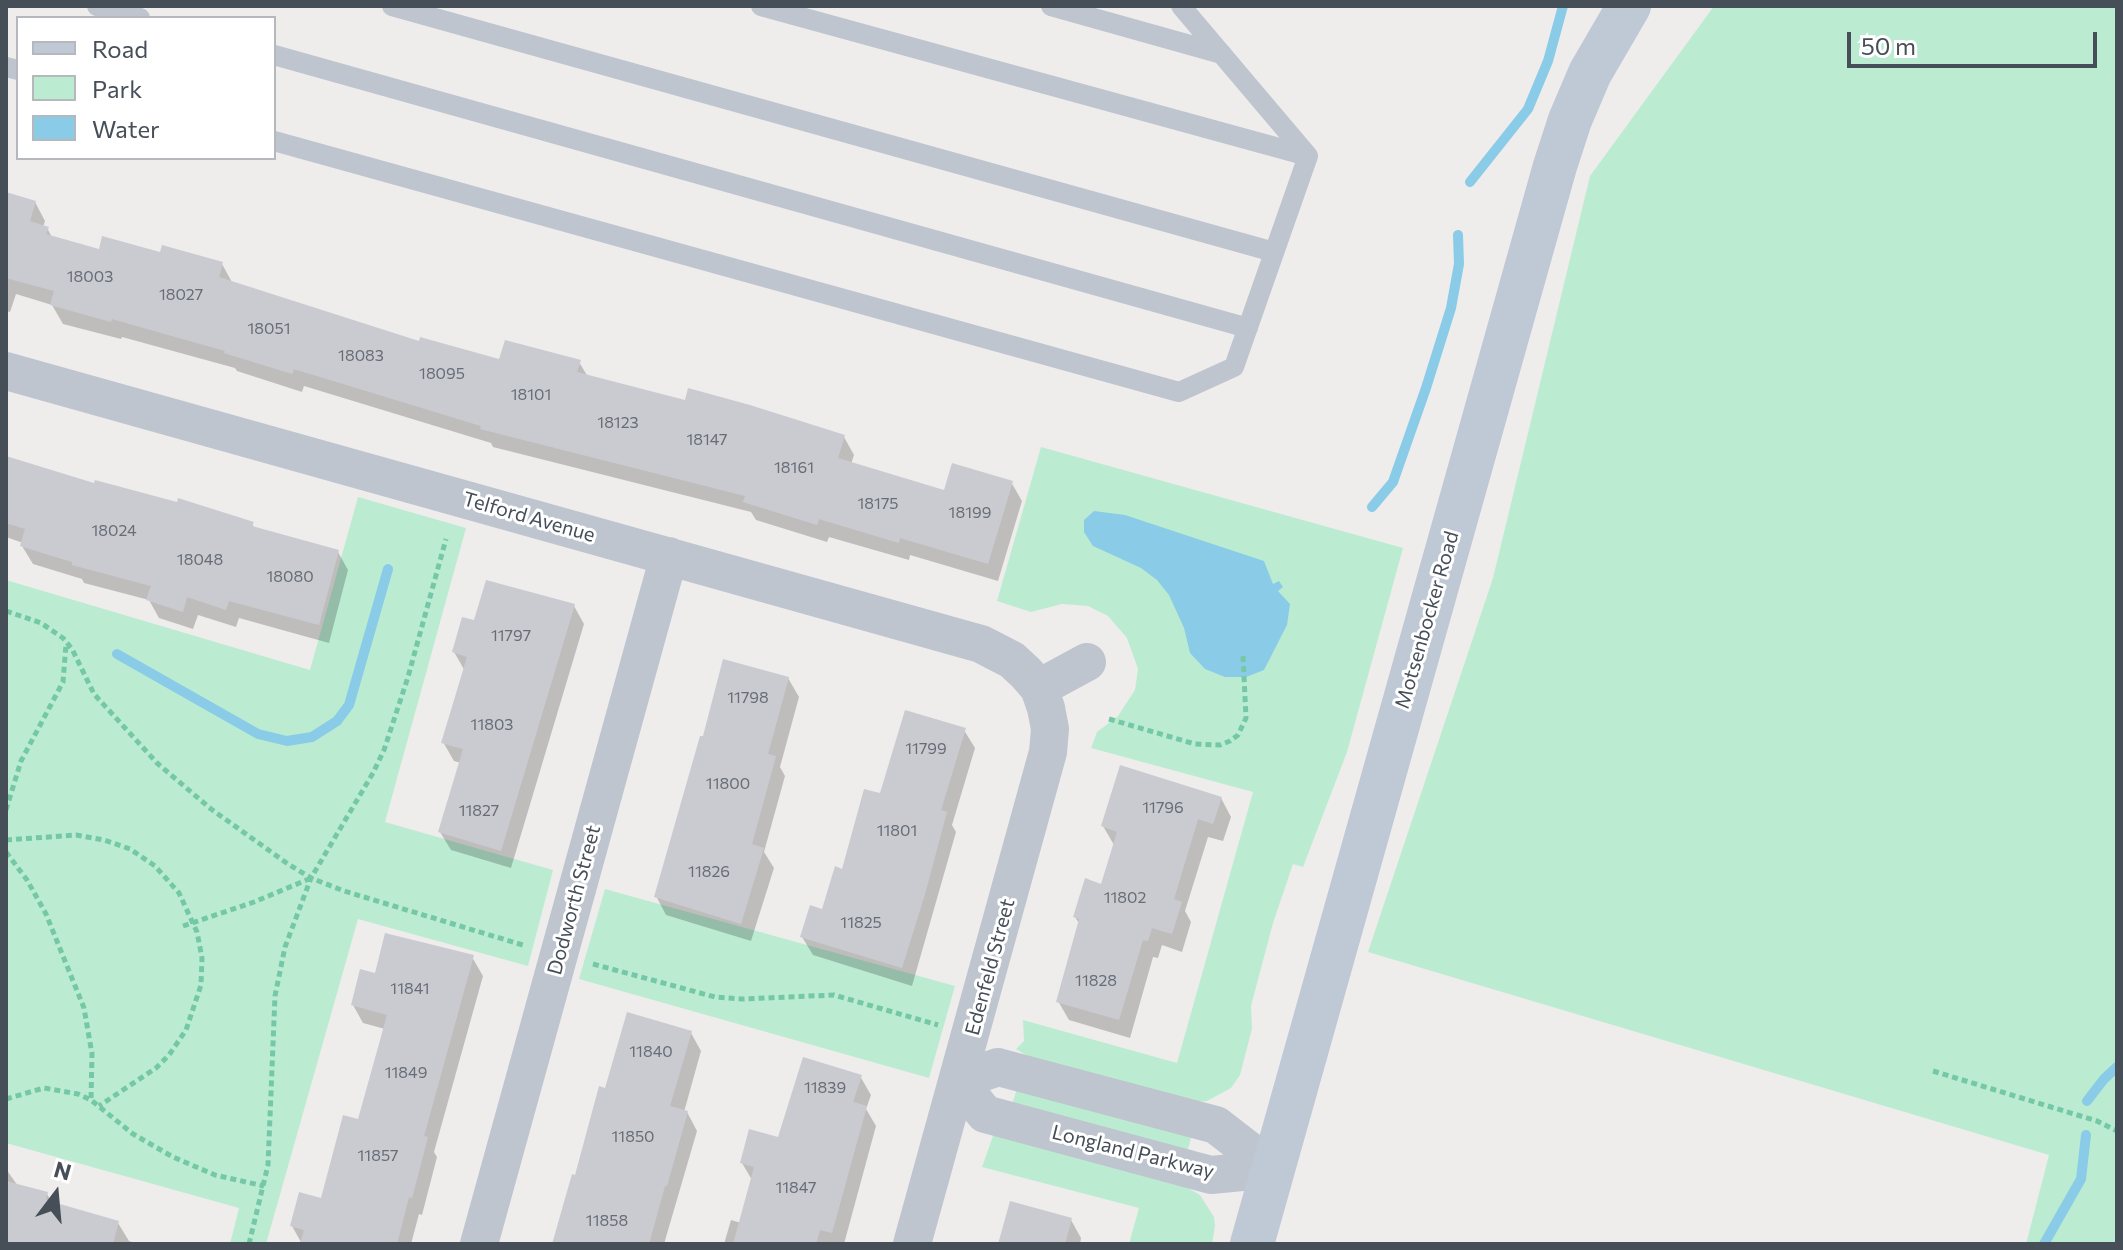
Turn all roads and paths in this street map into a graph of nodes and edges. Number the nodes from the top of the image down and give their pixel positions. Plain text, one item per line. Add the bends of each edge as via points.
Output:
1 (97, 6) edge
2 (392, 6) edge
3 (761, 6) edge
4 (1051, 6) edge
5 (1181, 6) edge
6 (1629, 6) edge
7 (133, 16) edge
8 (1222, 54) junction
9 (276, 56) edge
10 (276, 142) edge
11 (1308, 156) junction
12 (1274, 252) junction
13 (1248, 328) junction
14 (6, 371) edge
15 (446, 539) dead end
16 (669, 556) junction
17 (6, 611) edge
18 (66, 642) junction
19 (1243, 656) dead end
20 (1087, 662) dead end
21 (1039, 688) junction
22 (1109, 719) dead end
23 (6, 810) edge
24 (6, 840) edge
25 (6, 852) edge
26 (311, 878) junction
27 (193, 922) junction
28 (183, 926) dead end
29 (534, 948) dead end
30 (584, 961) dead end
31 (946, 1027) dead end
32 (1933, 1071) dead end
33 (958, 1081) junction
34 (6, 1099) edge
35 (91, 1100) junction
36 (99, 1106) junction
37 (2117, 1131) edge
38 (1273, 1169) junction
39 (264, 1186) junction
40 (249, 1244) edge
41 (479, 1244) edge
42 (912, 1244) edge
43 (1252, 1244) edge

1 - 7 lane
2 - 12 lane
3 - 11 lane
4 - 8 lane
5 - 8 lane
6 - 38 main road, Motsenbocker Road via 1590,73 1555,166
8 - 11 lane
9 - 13 lane
10 - 13 lane via 1179,392 1234,367
11 - 12 lane
12 - 13 lane
14 - 16 street, Telford Avenue
15 - 26 path via 384,750
16 - 21 street, Telford Avenue via 981,644 1012,660
16 - 41 street, Dodworth Street
17 - 18 path via 41,623
18 - 23 path via 63,682 21,761
18 - 26 path via 94,694 157,763 247,836
19 - 22 path via 1246,718 1230,741 1195,744
20 - 21 street
21 - 33 street, Edenfeld Street via 1050,729 1048,752
24 - 27 path via 76,835 117,843 165,876
25 - 35 path via 42,906 84,1008 92,1054
26 - 27 path
26 - 29 path
26 - 39 path via 285,947 275,996
27 - 28 path
27 - 36 path via 202,971 186,1030 156,1068
30 - 31 path via 715,997 834,995
32 - 37 path
33 - 38 street, Longland Parkway via 985,1114 1211,1175
33 - 38 street, Longland Parkway via 998,1067 1216,1125
33 - 42 street, Edenfeld Street
34 - 35 path via 44,1088
35 - 36 path
36 - 39 path via 173,1157 215,1175
38 - 43 main road, Motsenbocker Road
39 - 40 path

